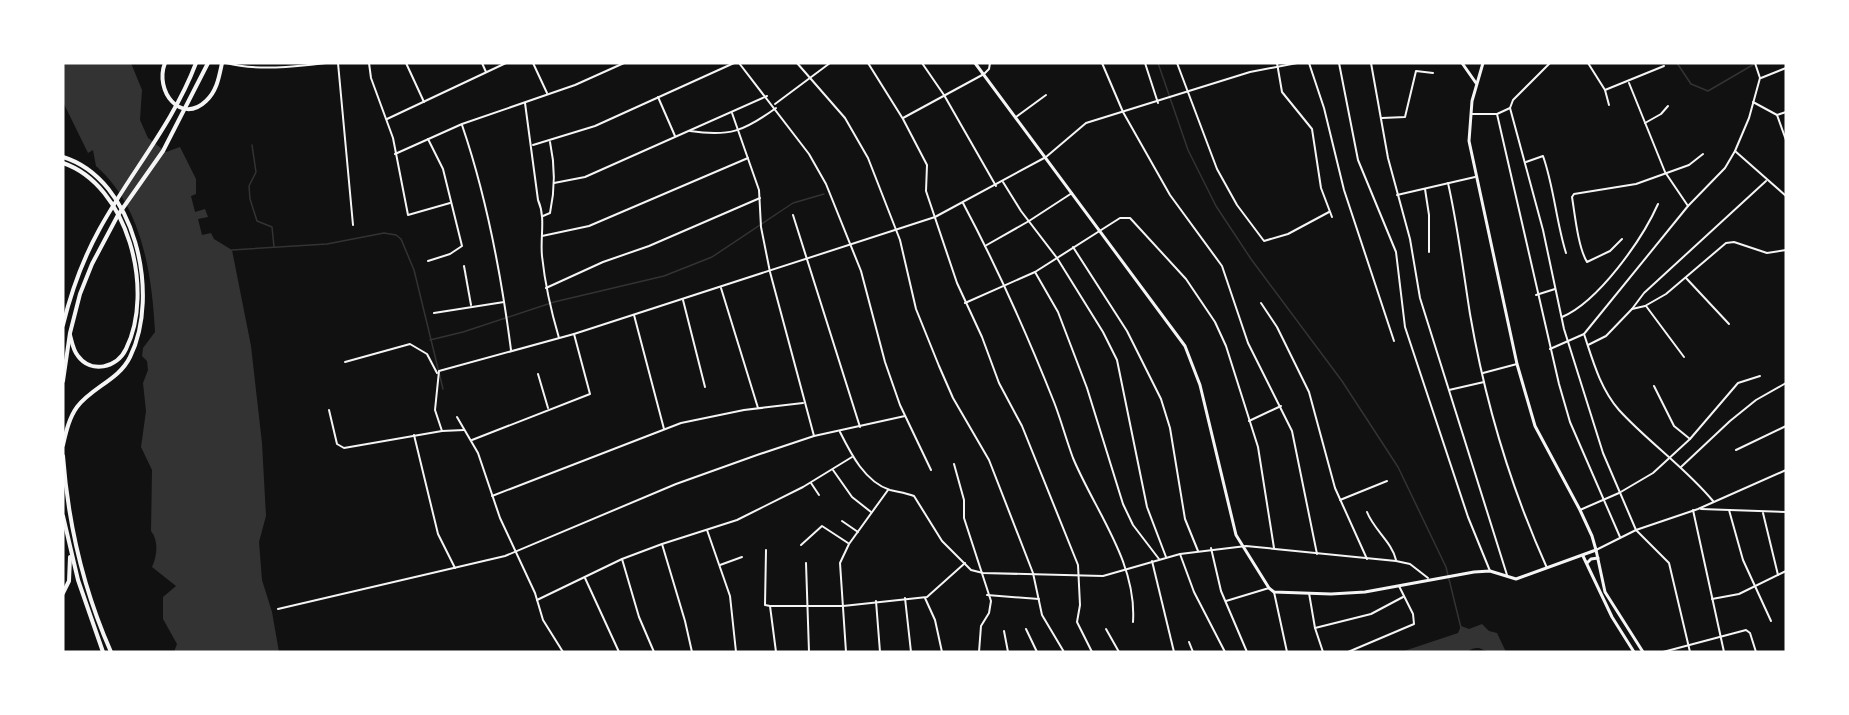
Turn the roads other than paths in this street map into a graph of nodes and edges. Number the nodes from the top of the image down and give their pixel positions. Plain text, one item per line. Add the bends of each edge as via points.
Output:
1 (165, 63) edge
2 (196, 63) edge
3 (208, 63) edge
4 (224, 63) edge
5 (326, 63) edge
6 (338, 63) edge
7 (369, 63) edge
8 (406, 63) edge
9 (482, 63) edge
10 (506, 63) edge
11 (533, 63) edge
12 (624, 63) edge
13 (734, 63) edge
14 (740, 63) edge
15 (748, 63) edge
16 (797, 63) edge
17 (830, 63) edge
18 (868, 63) edge
19 (922, 63) edge
20 (975, 63) edge
21 (990, 63) edge
22 (1145, 63) edge
23 (1177, 63) edge
24 (1297, 63) edge
25 (1309, 63) edge
26 (1339, 63) edge
27 (1371, 63) edge
28 (1462, 63) edge
29 (1483, 63) edge
30 (1550, 63) edge
31 (1588, 63) edge
32 (1755, 63) edge
33 (305, 64) edge
34 (1103, 64) edge
35 (1277, 64) edge
36 (1664, 66) dead end
37 (743, 67) junction
38 (1786, 68) edge
39 (486, 72) junction
40 (1432, 73) dead end
41 (984, 74) junction
42 (1760, 78) junction
43 (811, 79) junction
44 (1476, 83) junction
45 (1629, 83) junction
46 (1605, 90) junction
47 (1186, 93) junction
48 (547, 94) junction
49 (944, 95) junction
50 (1046, 95) dead end
51 (658, 96) junction
52 (767, 96) junction
53 (424, 102) junction
54 (1160, 102) junction
55 (1754, 102) junction
56 (525, 104) junction
57 (1609, 105) dead end
58 (1668, 106) dead end
59 (775, 107) junction
60 (1510, 108) junction
61 (732, 112) junction
62 (1123, 112) junction
63 (1786, 112) edge
64 (1471, 114) junction
65 (1497, 114) junction
66 (1777, 115) junction
67 (1016, 117) junction
68 (1382, 118) junction
69 (387, 119) junction
70 (903, 119) junction
71 (462, 123) junction
72 (1645, 123) junction
73 (690, 131) junction
74 (740, 132) junction
75 (675, 136) junction
76 (428, 139) junction
77 (1786, 140) edge
78 (550, 142) junction
79 (533, 145) junction
80 (1735, 151) junction
81 (395, 154) junction
82 (1703, 154) dead end
83 (63, 157) edge
84 (1046, 157) junction
85 (748, 158) junction
86 (1526, 162) junction
87 (63, 163) edge
88 (1665, 172) junction
89 (1475, 177) junction
90 (1766, 181) junction
91 (1003, 182) junction
92 (554, 183) junction
93 (1448, 183) junction
94 (996, 186) junction
95 (1425, 188) junction
96 (1072, 192) junction
97 (1397, 195) junction
98 (1786, 196) edge
99 (760, 198) junction
100 (450, 203) junction
101 (963, 204) junction
102 (1658, 204) dead end
103 (1688, 206) junction
104 (1329, 212) junction
105 (793, 215) dead end
106 (543, 216) junction
107 (935, 217) junction
108 (1332, 217) dead end
109 (1029, 221) junction
110 (353, 225) dead end
111 (896, 229) junction
112 (1100, 229) junction
113 (542, 236) junction
114 (1622, 239) dead end
115 (851, 245) junction
116 (985, 246) junction
117 (1073, 247) junction
118 (1786, 250) edge
119 (1429, 252) dead end
120 (1566, 252) dead end
121 (1057, 258) junction
122 (808, 260) junction
123 (428, 261) dead end
124 (464, 266) dead end
125 (770, 272) junction
126 (1035, 272) junction
127 (1686, 278) junction
128 (721, 287) junction
129 (1003, 287) junction
130 (546, 288) junction
131 (1555, 289) junction
132 (1536, 295) junction
133 (683, 300) junction
134 (504, 302) junction
135 (965, 303) junction
136 (1261, 303) dead end
137 (471, 305) junction
138 (1645, 306) junction
139 (1632, 309) junction
140 (434, 313) dead end
141 (634, 315) junction
142 (1562, 317) junction
143 (1729, 324) dead end
144 (63, 325) edge
145 (70, 333) junction
146 (574, 334) junction
147 (1584, 334) junction
148 (559, 338) junction
149 (1394, 341) dead end
150 (1569, 341) junction
151 (1588, 345) junction
152 (1550, 349) junction
153 (511, 350) junction
154 (1684, 357) dead end
155 (345, 362) dead end
156 (1517, 364) junction
157 (438, 372) junction
158 (1483, 373) junction
159 (538, 374) dead end
160 (1761, 376) dead end
161 (63, 381) edge
162 (1484, 382) junction
163 (1786, 383) edge
164 (1654, 386) dead end
165 (705, 387) dead end
166 (1449, 390) junction
167 (803, 403) junction
168 (1281, 406) junction
169 (548, 408) junction
170 (758, 408) junction
171 (329, 410) dead end
172 (905, 416) junction
173 (457, 417) dead end
174 (1249, 421) junction
175 (1786, 426) edge
176 (860, 428) junction
177 (664, 429) junction
178 (464, 430) junction
179 (442, 431) junction
180 (840, 432) junction
181 (414, 435) junction
182 (814, 436) junction
183 (1690, 438) junction
184 (471, 440) junction
185 (63, 445) edge
186 (1737, 450) dead end
187 (63, 456) edge
188 (852, 457) junction
189 (1671, 459) junction
190 (954, 464) dead end
191 (1680, 467) junction
192 (931, 470) dead end
193 (1786, 470) edge
194 (832, 471) junction
195 (1387, 481) dead end
196 (811, 483) junction
197 (888, 489) junction
198 (1619, 493) junction
199 (819, 495) dead end
200 (492, 496) junction
201 (1602, 500) junction
202 (1340, 501) junction
203 (1713, 501) junction
204 (1698, 509) junction
205 (1580, 510) junction
206 (1693, 510) junction
207 (1729, 510) junction
208 (871, 512) junction
209 (1367, 512) dead end
210 (1786, 512) edge
211 (1763, 513) junction
212 (63, 516) edge
213 (842, 521) dead end
214 (707, 530) junction
215 (1636, 530) junction
216 (858, 532) junction
217 (1620, 537) junction
218 (662, 544) junction
219 (849, 544) junction
220 (801, 545) dead end
221 (1246, 546) junction
222 (70, 548) junction
223 (1210, 548) junction
224 (1274, 548) junction
225 (1595, 548) junction
226 (766, 550) dead end
227 (1198, 551) junction
228 (515, 553) junction
229 (1180, 554) junction
230 (1317, 554) junction
231 (1583, 556) junction
232 (742, 557) dead end
233 (1166, 557) junction
234 (1598, 558) junction
235 (1159, 559) junction
236 (1367, 559) junction
237 (622, 560) junction
238 (1152, 561) junction
239 (1396, 561) junction
240 (806, 563) dead end
241 (965, 563) junction
242 (1586, 564) junction
243 (720, 565) junction
244 (455, 568) junction
245 (1547, 568) junction
246 (1126, 571) junction
247 (1490, 571) junction
248 (1786, 571) edge
249 (983, 573) junction
250 (1033, 573) junction
251 (1079, 574) junction
252 (1507, 575) junction
253 (1778, 575) junction
254 (585, 578) junction
255 (1428, 578) junction
256 (1398, 585) junction
257 (1755, 586) junction
258 (1269, 588) junction
259 (1275, 592) junction
260 (63, 593) edge
261 (1309, 593) junction
262 (987, 595) junction
263 (925, 597) junction
264 (1404, 597) junction
265 (905, 598) junction
266 (1039, 598) junction
267 (1712, 599) junction
268 (537, 600) junction
269 (876, 601) junction
270 (1226, 601) junction
271 (806, 604) junction
272 (770, 606) junction
273 (843, 606) junction
274 (278, 609) dead end
275 (1771, 621) dead end
276 (1133, 622) dead end
277 (1315, 628) junction
278 (1026, 629) dead end
279 (1106, 629) dead end
280 (1004, 631) dead end
281 (1720, 638) junction
282 (1189, 642) dead end
283 (1688, 646) junction
284 (103, 652) edge
285 (111, 652) edge
286 (563, 652) edge
287 (619, 652) edge
288 (654, 652) edge
289 (692, 652) edge
290 (736, 652) edge
291 (776, 652) edge
292 (809, 652) edge
293 (846, 652) edge
294 (880, 652) edge
295 (911, 652) edge
296 (942, 652) edge
297 (979, 652) edge
298 (1008, 652) edge
299 (1037, 652) edge
300 (1064, 652) edge
301 (1092, 652) edge
302 (1119, 652) edge
303 (1174, 652) edge
304 (1193, 652) edge
305 (1224, 652) edge
306 (1247, 652) edge
307 (1287, 652) edge
308 (1323, 652) edge
309 (1348, 652) edge
310 (1634, 652) edge
311 (1643, 652) edge
312 (1663, 652) edge
313 (1690, 652) edge
314 (1724, 652) edge
315 (1756, 652) edge

1 - 4 main road via 161,72 163,92 188,108 206,102
2 - 144 main road via 179,104 100,229 78,273
3 - 145 main road via 163,151 108,233 83,285
4 - 33 street via 240,67
5 - 33 street
6 - 110 street
7 - 69 street
8 - 53 street
9 - 39 street
10 - 39 street
11 - 48 street
12 - 48 street
13 - 51 street
14 - 37 street
15 - 37 street
16 - 43 street
17 - 43 street
18 - 70 street
19 - 49 street
20 - 41 main road
21 - 41 street
22 - 54 street
23 - 47 street
24 - 35 street
25 - 149 street via 1344,190
26 - 247 street via 1358,160 1396,252 1405,327 1468,517
27 - 68 street
28 - 44 main road
29 - 44 main road
30 - 60 street via 1513,100
31 - 46 street
32 - 42 street
34 - 62 street
35 - 47 street
35 - 104 street via 1282,92 1312,129 1321,188
36 - 45 street
37 - 52 street
38 - 42 street
39 - 53 street
40 - 68 street via 1416,71 1405,117
41 - 49 street
41 - 67 main road
42 - 55 street
43 - 59 street
43 - 111 street via 844,118 868,158
44 - 64 main road
45 - 46 street
45 - 72 street
46 - 57 street
47 - 54 street
47 - 104 street via 1230,194 1264,241 1288,234
48 - 56 street
49 - 70 street
49 - 94 street
50 - 67 street
51 - 75 street
51 - 78 street
52 - 59 street
52 - 61 street
53 - 69 street
54 - 62 street
55 - 66 street
55 - 80 street
56 - 71 street
56 - 79 street
58 - 72 street via 1657,118
59 - 74 street
59 - 115 street via 826,184
60 - 65 street
60 - 86 street
61 - 73 street
61 - 74 street
62 - 84 street via 1086,123
62 - 168 street via 1170,195 1222,266 1248,343
63 - 66 street
64 - 65 street
64 - 89 main road via 1469,141
65 - 132 street
66 - 77 street
67 - 84 main road
68 - 97 street
69 - 81 street
70 - 107 street via 927,165 925,184
71 - 76 street
71 - 134 street via 480,179
72 - 88 street
73 - 74 street
73 - 75 street
74 - 85 street
75 - 92 street via 585,177
76 - 81 street
76 - 100 street via 443,169
78 - 79 street
78 - 92 street
79 - 106 street
80 - 90 street
80 - 103 street via 1725,168
81 - 100 street via 409,216
82 - 88 street via 1689,165
83 - 185 main road via 84,167 109,188 126,216 134,237 142,312 131,355 119,373 78,406
84 - 91 street
84 - 96 main road
85 - 99 street
85 - 113 street via 589,226
86 - 120 street via 1543,156
86 - 131 street
87 - 145 main road via 84,174 109,199 128,237 136,279 137,305 127,349 115,363 99,367 84,363 74,350
88 - 103 street
88 - 114 street via 1636,184 1572,197 1587,262 1610,251
89 - 93 street
89 - 156 main road
90 - 98 street
90 - 139 street via 1644,293
91 - 94 street
91 - 109 street
92 - 106 street via 550,213
93 - 95 street
93 - 158 street
94 - 101 street
95 - 97 street
95 - 119 street
96 - 109 street
96 - 112 main road
97 - 166 street via 1410,239 1420,298
99 - 125 street
99 - 130 street
100 - 123 street via 461,248
101 - 107 street
101 - 116 street
102 - 142 street via 1642,235 1615,272 1580,307
103 - 147 street
104 - 108 street
105 - 122 street
106 - 113 street
107 - 111 street
107 - 135 street
109 - 116 street
109 - 121 street
111 - 115 street
111 - 250 street via 916,309 931,347 953,398 989,460
112 - 117 street
112 - 174 street via 1130,218 1186,279 1226,346
112 - 221 main road via 1185,346 1202,395 1236,535
113 - 130 street
115 - 122 street
115 - 172 street
116 - 129 street
117 - 121 street
117 - 227 street via 1127,331 1161,399 1170,428 1185,519
118 - 127 street via 1767,253 1734,242 1721,246
121 - 126 street
121 - 233 street via 1117,360 1147,507
122 - 125 street
122 - 176 street
124 - 137 street
125 - 128 street
125 - 167 street
126 - 129 street
126 - 235 street via 1058,312 1087,388 1123,504 1133,525
127 - 138 street
127 - 143 street
128 - 133 street
128 - 170 street
129 - 135 street
129 - 246 street via 1055,404 1072,456
130 - 148 street
131 - 132 street
131 - 142 street
132 - 152 street
133 - 141 street
133 - 165 street
134 - 137 street
134 - 153 street
135 - 251 street via 1022,426
136 - 202 street via 1293,356 1309,392
137 - 140 street
138 - 139 street
138 - 154 street
139 - 151 street via 1606,336
141 - 146 street
141 - 177 street
142 - 150 street
145 - 161 main road
146 - 148 street
146 - 169 street via 590,391 587,396
147 - 150 street
147 - 151 street
148 - 153 street
150 - 152 street
150 - 198 street
151 - 189 street via 1599,378 1619,410
152 - 201 street via 1570,422
153 - 157 street
155 - 157 street via 410,344 427,354
156 - 158 street
156 - 205 main road via 1535,426
157 - 179 street via 435,410
158 - 162 street
159 - 169 street
160 - 183 street via 1738,383
162 - 166 street
162 - 245 street via 1515,487
163 - 191 street via 1756,400
164 - 183 street via 1674,426
166 - 252 street
167 - 170 street
167 - 182 street
168 - 174 street
168 - 230 street via 1292,431
169 - 184 street
170 - 177 street via 702,417
171 - 181 street via 337,444 344,448
172 - 176 street
172 - 192 street
173 - 178 street
174 - 224 street via 1258,447
175 - 186 street
176 - 180 street
177 - 200 street
178 - 179 street
178 - 184 street
179 - 181 street
180 - 182 street
180 - 188 street
181 - 244 street via 438,534
182 - 228 street via 676,484
183 - 189 street
184 - 200 street
187 - 285 main road via 78,550
188 - 194 street
188 - 197 street
189 - 191 street
189 - 198 street
190 - 249 street via 964,500 964,518
191 - 203 street
193 - 203 street
194 - 196 street
194 - 208 street via 852,497
195 - 202 street
196 - 199 street
196 - 214 street via 738,520
197 - 208 street
197 - 241 street via 914,496 942,541
198 - 201 street
198 - 215 street
200 - 228 street
201 - 205 street
201 - 217 street
202 - 236 street
203 - 204 street
204 - 206 street
204 - 207 street
205 - 225 main road
206 - 215 street
206 - 267 street
207 - 211 street
207 - 257 street
208 - 216 street
209 - 239 street
210 - 211 street
211 - 253 street
212 - 222 main road
213 - 216 street
214 - 218 street
214 - 243 street
215 - 217 street
215 - 283 street via 1669,563
216 - 219 street
217 - 225 street
218 - 237 street
218 - 289 street
219 - 220 street via 822,526
219 - 273 street via 839,568
221 - 223 street
221 - 224 street
221 - 258 main road
222 - 260 main road via 69,581
222 - 284 main road
223 - 227 street
223 - 270 street
224 - 230 street
225 - 231 main road
225 - 234 main road
226 - 272 street via 765,605
227 - 229 street
228 - 244 street
228 - 268 street
229 - 233 street
229 - 305 street
230 - 236 street
231 - 242 main road
231 - 245 main road
232 - 243 street
233 - 235 street
234 - 242 main road
234 - 311 main road via 1605,592
235 - 238 street
236 - 239 street
237 - 254 street
237 - 288 street
238 - 246 street
238 - 303 street
239 - 255 street via 1410,564
240 - 271 street
241 - 249 street via 971,570
241 - 263 street
242 - 310 main road
243 - 290 street via 734,616
244 - 274 street
245 - 252 main road via 1516,579
246 - 251 street via 1103,576
246 - 276 street via 1134,604
247 - 252 main road
247 - 255 main road
248 - 253 street
249 - 250 street
249 - 262 street
250 - 251 street
250 - 266 street
251 - 301 street via 1077,622
253 - 257 street
254 - 268 street
254 - 287 street
255 - 256 main road
256 - 261 main road via 1365,592
256 - 264 street
257 - 267 street via 1739,594
257 - 275 street
258 - 259 main road
258 - 270 street
259 - 261 main road
259 - 307 street
261 - 277 street
262 - 266 street
262 - 297 street via 991,601 981,626
263 - 265 street
263 - 296 street
264 - 277 street via 1371,614
264 - 309 street via 1414,624
265 - 269 street
265 - 295 street
266 - 300 street via 1042,615
267 - 281 street
268 - 286 street via 543,620
269 - 273 street
269 - 294 street
270 - 306 street
271 - 272 street
271 - 273 street
271 - 292 street
272 - 291 street
273 - 293 street
277 - 308 street
278 - 299 street
279 - 302 street
280 - 298 street
281 - 283 street
281 - 314 street
281 - 315 street via 1746,630
282 - 304 street
283 - 312 street
283 - 313 street

